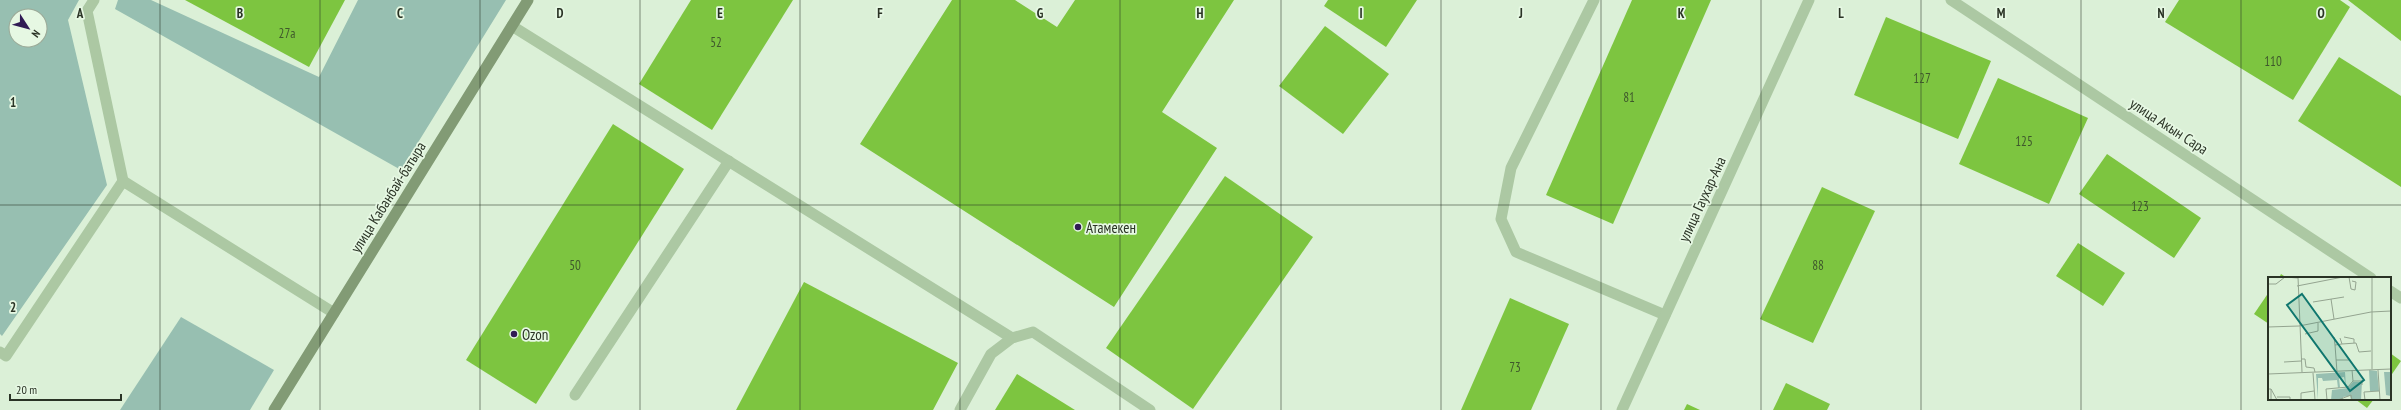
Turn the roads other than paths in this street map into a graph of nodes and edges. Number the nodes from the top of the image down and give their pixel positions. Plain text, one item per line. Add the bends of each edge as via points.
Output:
1 (94, 0) edge
2 (528, 0) edge
3 (1594, 0) edge
4 (1810, 0) edge
5 (1951, 0) edge
6 (512, 26) junction
7 (728, 161) junction
8 (123, 181) junction
9 (2369, 277) edge
10 (2391, 292) edge
11 (2401, 298) edge
12 (334, 313) junction
13 (1665, 315) junction
14 (1012, 338) junction
15 (0, 352) edge
16 (575, 395) dead end
17 (274, 410) edge
18 (960, 410) edge
19 (1150, 410) edge
20 (1622, 410) edge

1 - 8 street via 88,11
2 - 6 main road, улица Кабанбай-батыра
3 - 13 street via 1511,168 1501,219 1516,252
4 - 13 street, улица Гаухар-Ана
5 - 9 street, улица Акын Сара
6 - 7 street
6 - 12 main road, улица Кабанбай-батыра
7 - 14 street
7 - 16 street
8 - 12 street
8 - 15 street via 6,356
10 - 11 street
12 - 17 main road, улица Кабанбай-батыра
13 - 20 street, улица Гаухар-Ана
14 - 18 street via 991,354
14 - 19 street via 1033,332

